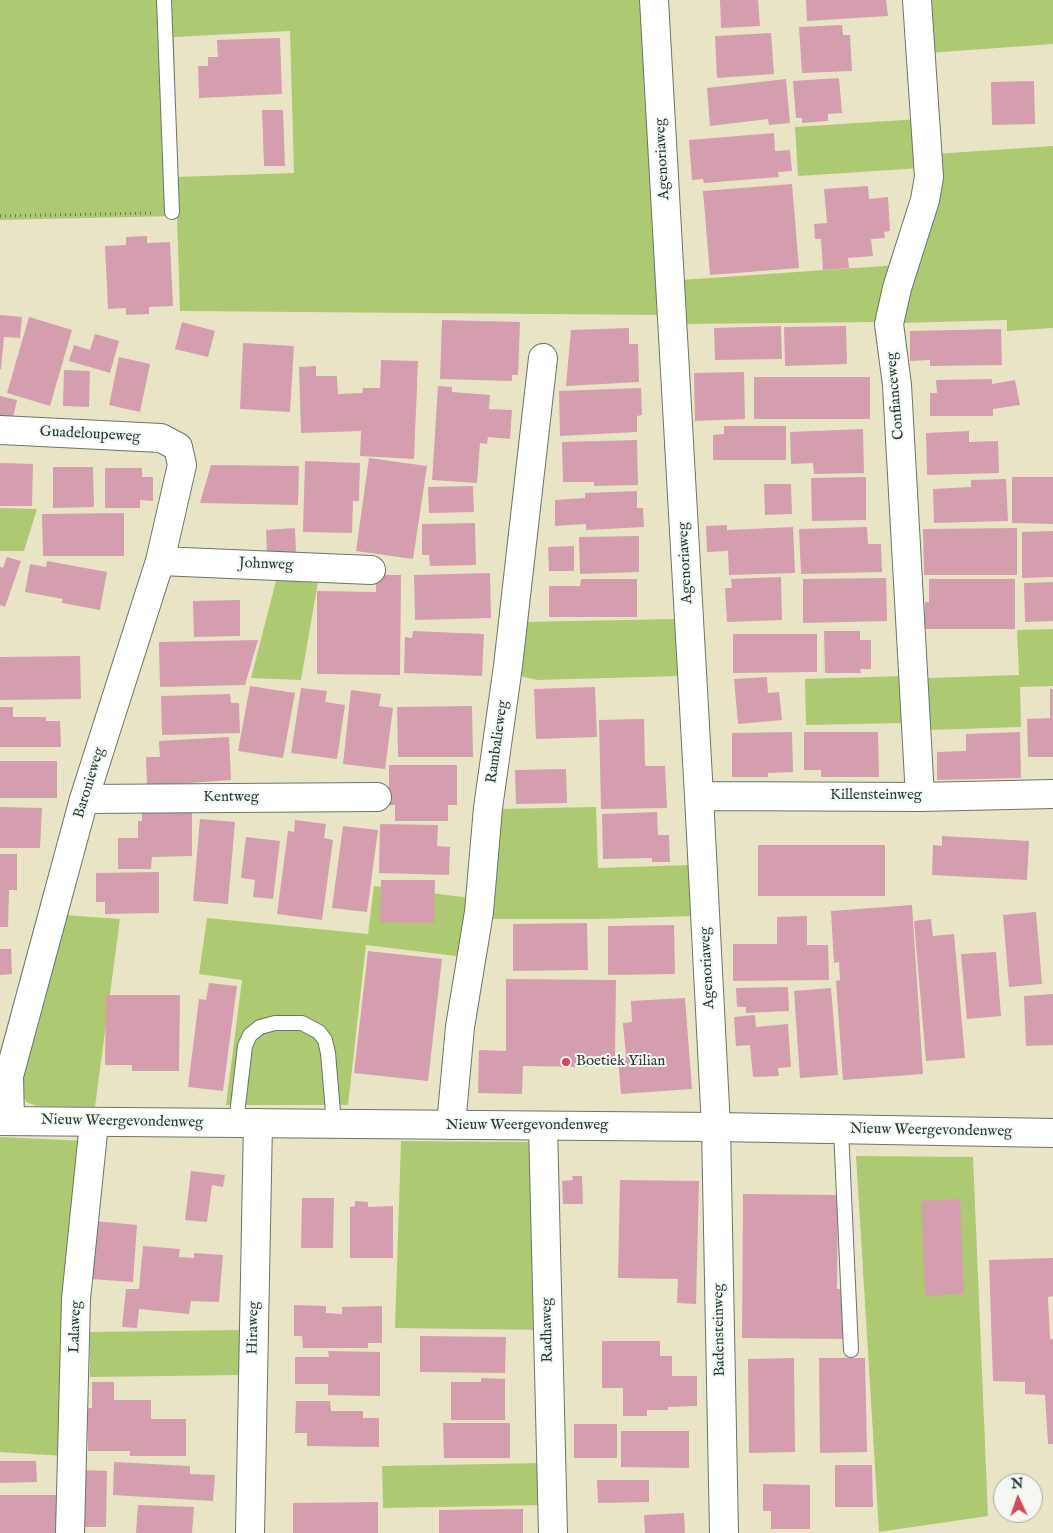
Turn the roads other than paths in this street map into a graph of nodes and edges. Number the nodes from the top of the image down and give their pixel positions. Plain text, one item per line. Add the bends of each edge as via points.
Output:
1 (164, 0) edge
2 (654, 0) edge
3 (917, 0) edge
4 (172, 212) road end
5 (543, 358) dead end
6 (0, 430) edge
7 (178, 447) joint
8 (160, 561) junction
9 (371, 570) dead end
10 (1053, 794) edge
11 (699, 796) junction
12 (377, 797) dead end
13 (920, 797) junction
14 (84, 799) junction
15 (5, 1121) edge
16 (94, 1122) junction
17 (247, 1123) junction
18 (334, 1124) junction
19 (450, 1125) junction
20 (543, 1126) junction
21 (716, 1127) junction
22 (841, 1129) junction
23 (1053, 1133) edge
24 (851, 1350) dead end
25 (70, 1533) edge
26 (250, 1533) edge
27 (553, 1533) edge
28 (724, 1533) edge

1 - 4 lane
2 - 11 street, Agenoriaweg
3 - 13 street, Confianceweg via 929,177 889,324 897,385
5 - 19 street, Rambalieweg via 508,666 488,808 479,912 460,1027
6 - 7 street, Guadeloupeweg via 161,438
7 - 8 street, Baronieweg via 182,465
8 - 9 street, Johnweg
8 - 14 street, Baronieweg
10 - 13 street, Killensteinweg
11 - 13 street, Killensteinweg
11 - 21 street, Agenoriaweg
12 - 14 street, Kentweg
14 - 15 street, Baronieweg via 9,1076
15 - 16 street, Nieuw Weergevondenweg
16 - 17 street, Nieuw Weergevondenweg
16 - 25 street, Lalaweg via 76,1299
17 - 18 street, Nieuw Weergevondenweg
17 - 18 lane via 245,1046 250,1035 275,1023 302,1023 319,1032 325,1040
17 - 26 street, Hiraweg
18 - 19 street, Nieuw Weergevondenweg
19 - 20 street, Nieuw Weergevondenweg
20 - 21 street, Nieuw Weergevondenweg
20 - 27 street, Radhaweg
21 - 22 street, Nieuw Weergevondenweg
21 - 28 street, Badensteinweg
22 - 23 street, Nieuw Weergevondenweg
22 - 24 lane

